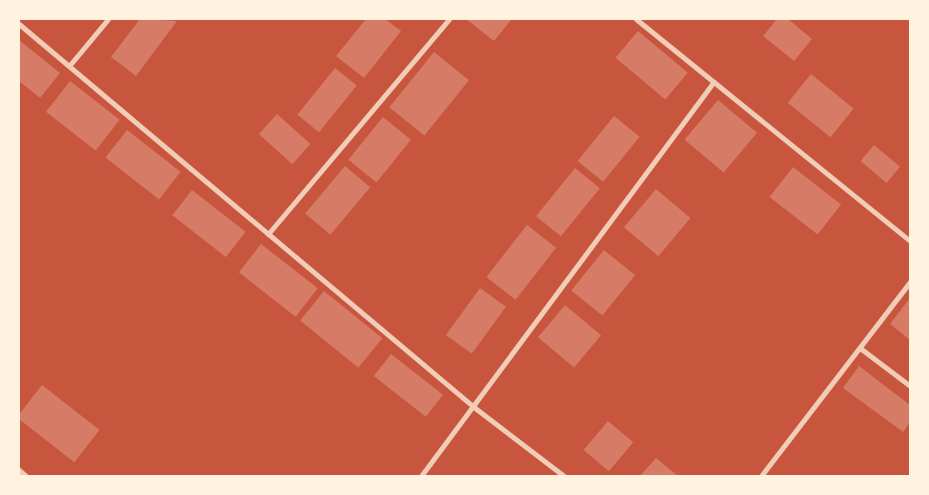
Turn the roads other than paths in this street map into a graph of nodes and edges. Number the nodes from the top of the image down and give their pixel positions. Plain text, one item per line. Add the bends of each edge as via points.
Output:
1 (108, 19) edge
2 (449, 19) edge
3 (636, 19) edge
4 (19, 24) edge
5 (69, 66) junction
6 (714, 82) junction
7 (268, 234) junction
8 (910, 242) edge
9 (910, 282) edge
10 (860, 348) junction
11 (910, 386) edge
12 (475, 408) junction
13 (19, 470) edge
14 (26, 476) edge
15 (421, 476) edge
16 (564, 476) edge
17 (762, 476) edge

1 - 5 street
2 - 7 street
3 - 6 street
4 - 5 street
5 - 7 street
6 - 8 street
6 - 12 street
7 - 12 street
9 - 10 street
10 - 11 street
10 - 17 street
12 - 15 street
12 - 16 street
13 - 14 street

